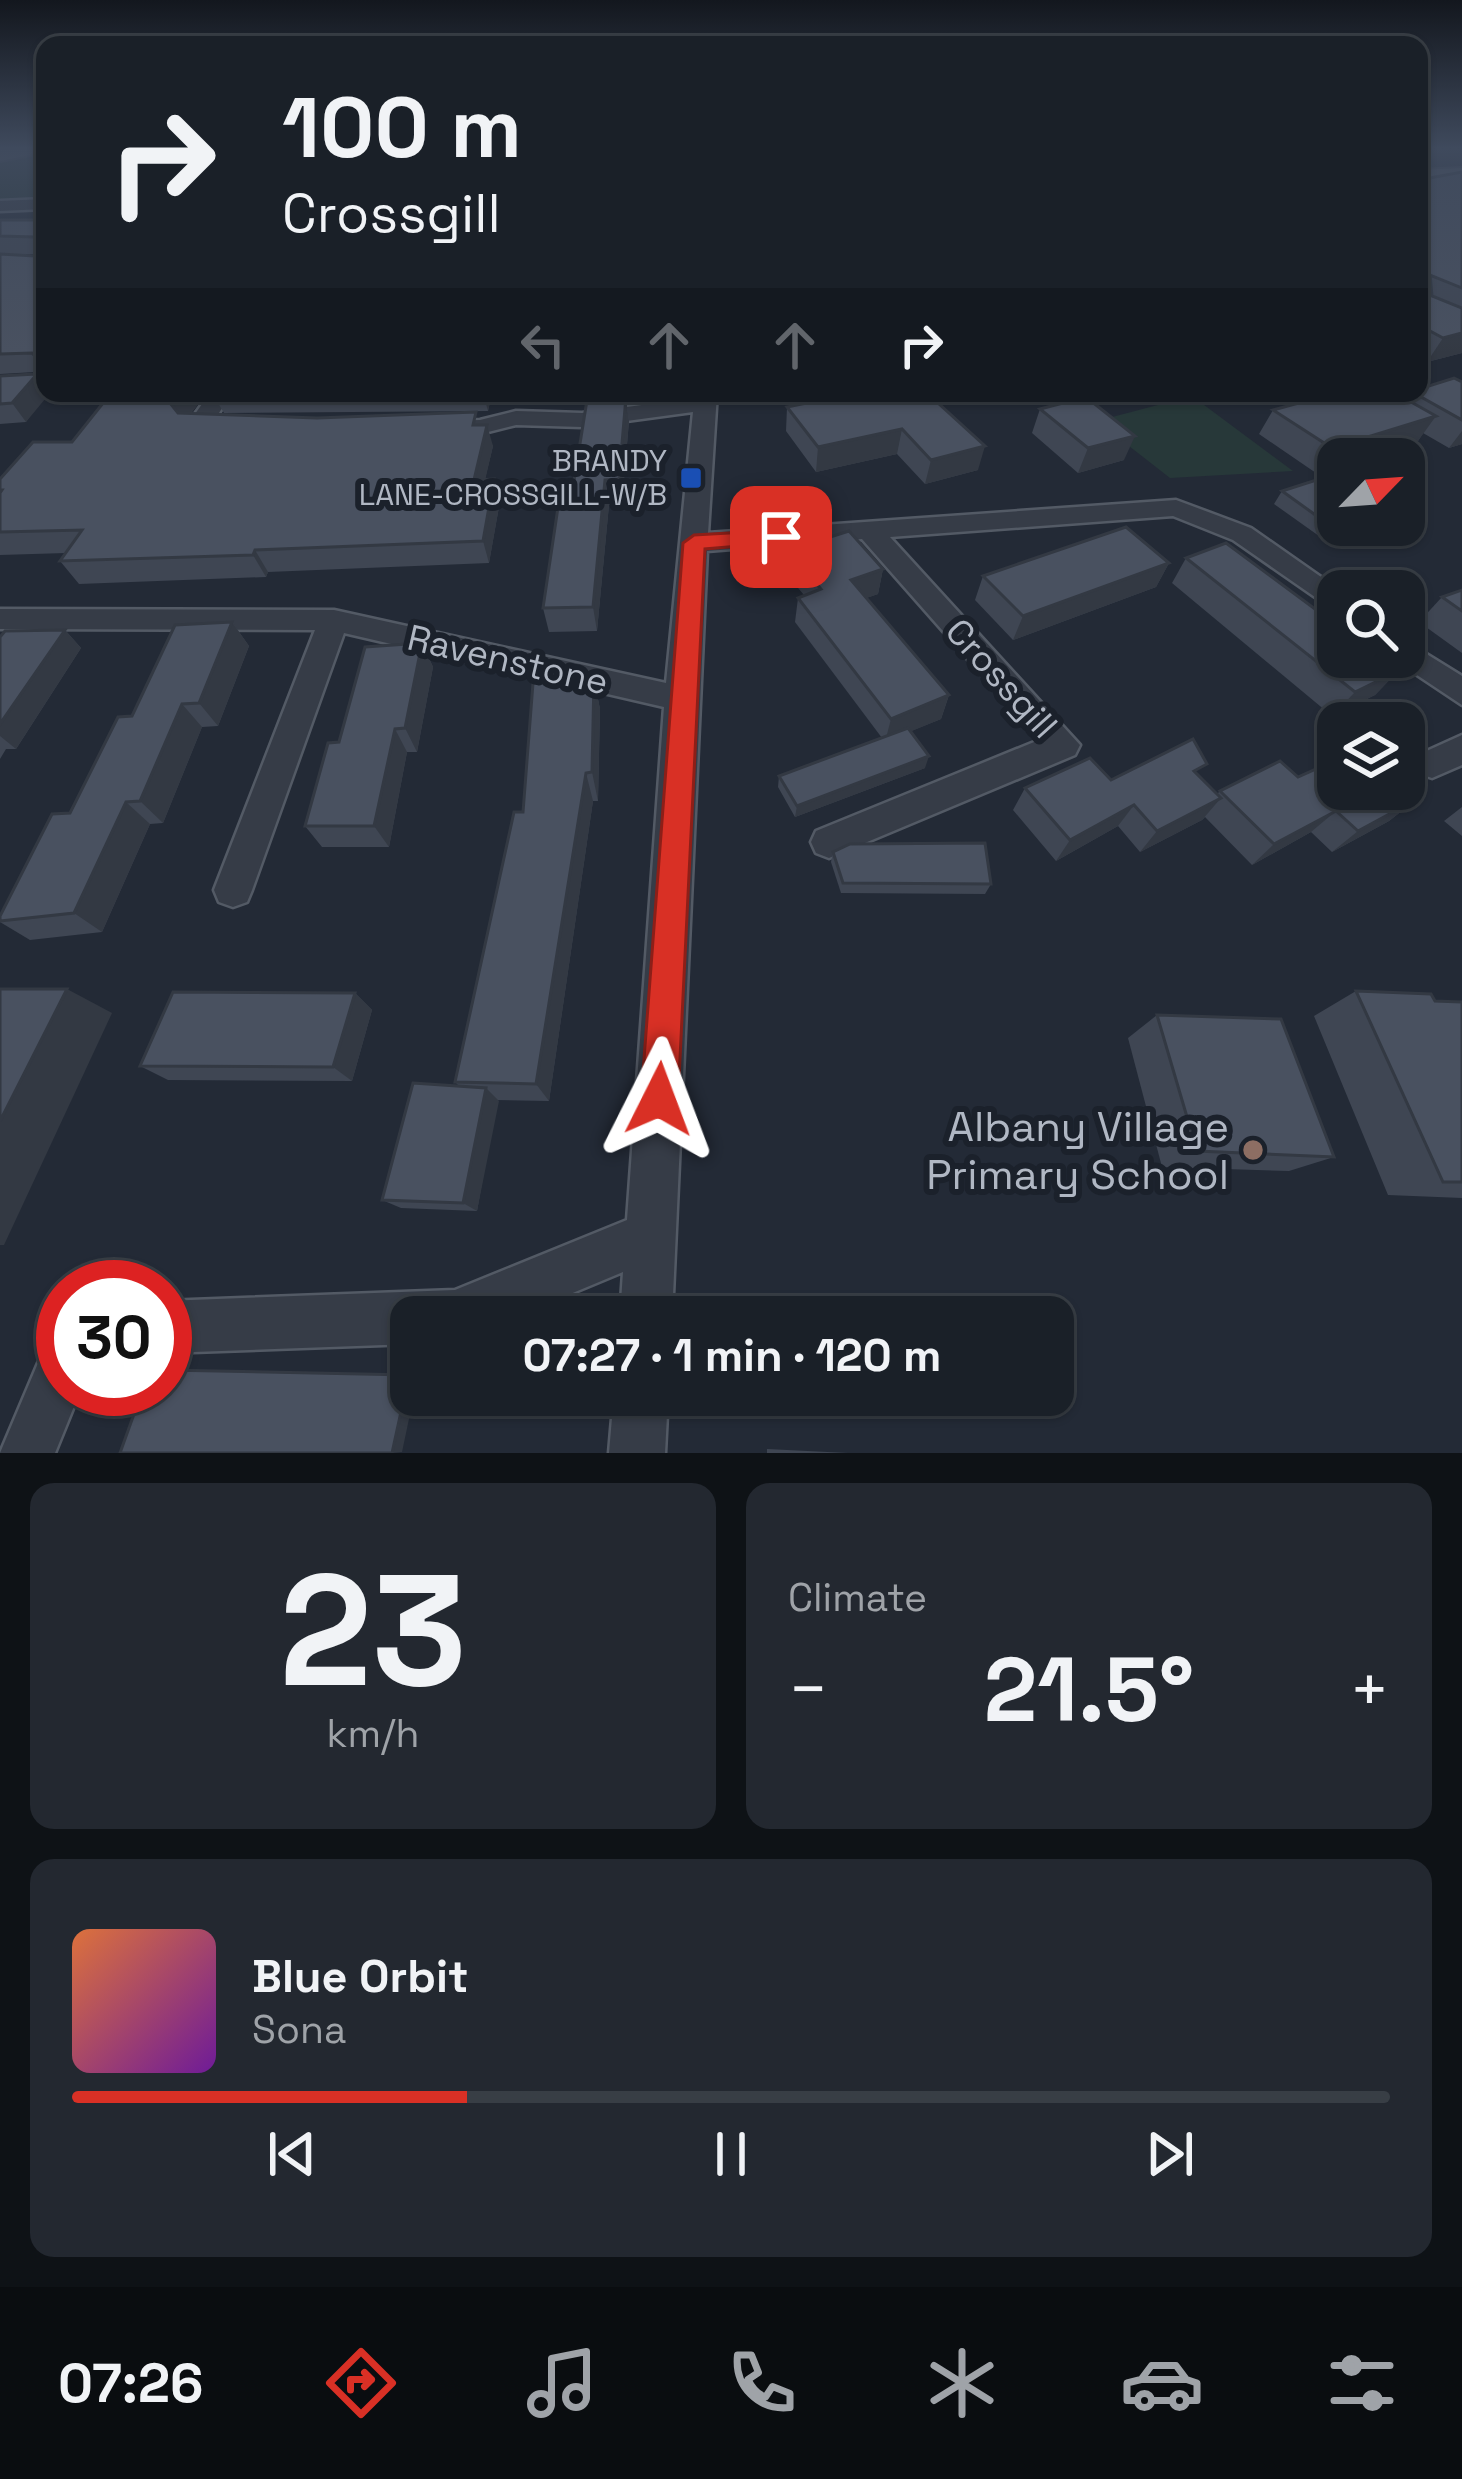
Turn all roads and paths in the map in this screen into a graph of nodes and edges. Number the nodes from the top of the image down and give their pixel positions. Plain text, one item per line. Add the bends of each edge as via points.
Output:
1 (215, 402) edge
2 (520, 402) edge
3 (682, 402) edge
4 (706, 402) edge
5 (516, 418) junction
6 (243, 427) edge
7 (416, 428) edge
8 (868, 530) junction
9 (694, 543) junction
10 (1317, 588) edge
11 (0, 619) edge
12 (334, 620) junction
13 (1425, 666) edge
14 (1462, 693) edge
15 (681, 699) junction
16 (829, 842) dead end
17 (233, 890) dead end
18 (652, 1235) junction
19 (503, 1296) edge
20 (648, 1296) edge
21 (390, 1319) edge
22 (192, 1326) edge
23 (43, 1416) edge
24 (640, 1416) edge
25 (27, 1453) edge
26 (638, 1453) edge

1 - 6 street via 200,425
2 - 5 street
3 - 5 street via 582,419
4 - 9 street
5 - 7 street
8 - 9 street
8 - 10 street via 1176,508 1242,534
8 - 16 street, Crossgill via 1064,745
9 - 15 street
11 - 12 street, Ravenstone
12 - 15 street, Ravenstone
12 - 17 street
13 - 14 street
15 - 18 street
18 - 19 street
18 - 20 street
21 - 22 street
23 - 25 street
24 - 26 street

